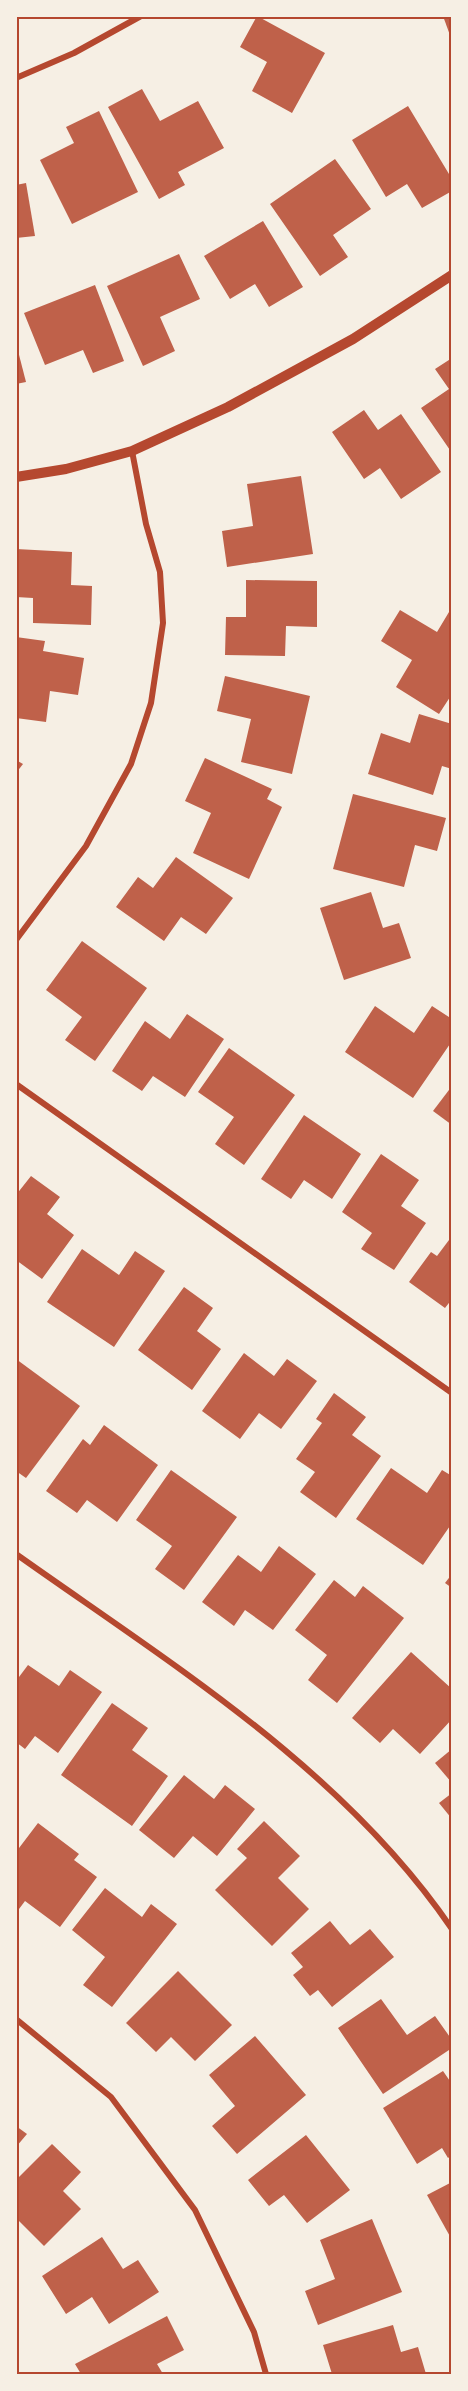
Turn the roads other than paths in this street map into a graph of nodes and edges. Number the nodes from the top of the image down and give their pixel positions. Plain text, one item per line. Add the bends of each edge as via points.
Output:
1 (141, 16) edge
2 (16, 78) edge
3 (452, 275) edge
4 (132, 451) junction
5 (16, 477) edge
6 (16, 940) edge
7 (16, 1084) edge
8 (452, 1393) edge
9 (16, 1554) edge
10 (452, 1929) edge
11 (16, 2019) edge
12 (266, 2374) edge

1 - 2 street via 74,53
3 - 4 street via 353,339 228,407
4 - 5 street via 66,469
4 - 6 street via 160,573 163,623 151,703 131,764 86,846
7 - 8 street
9 - 10 street via 279,1747 362,1820
11 - 12 street via 111,2097 195,2210 255,2331

